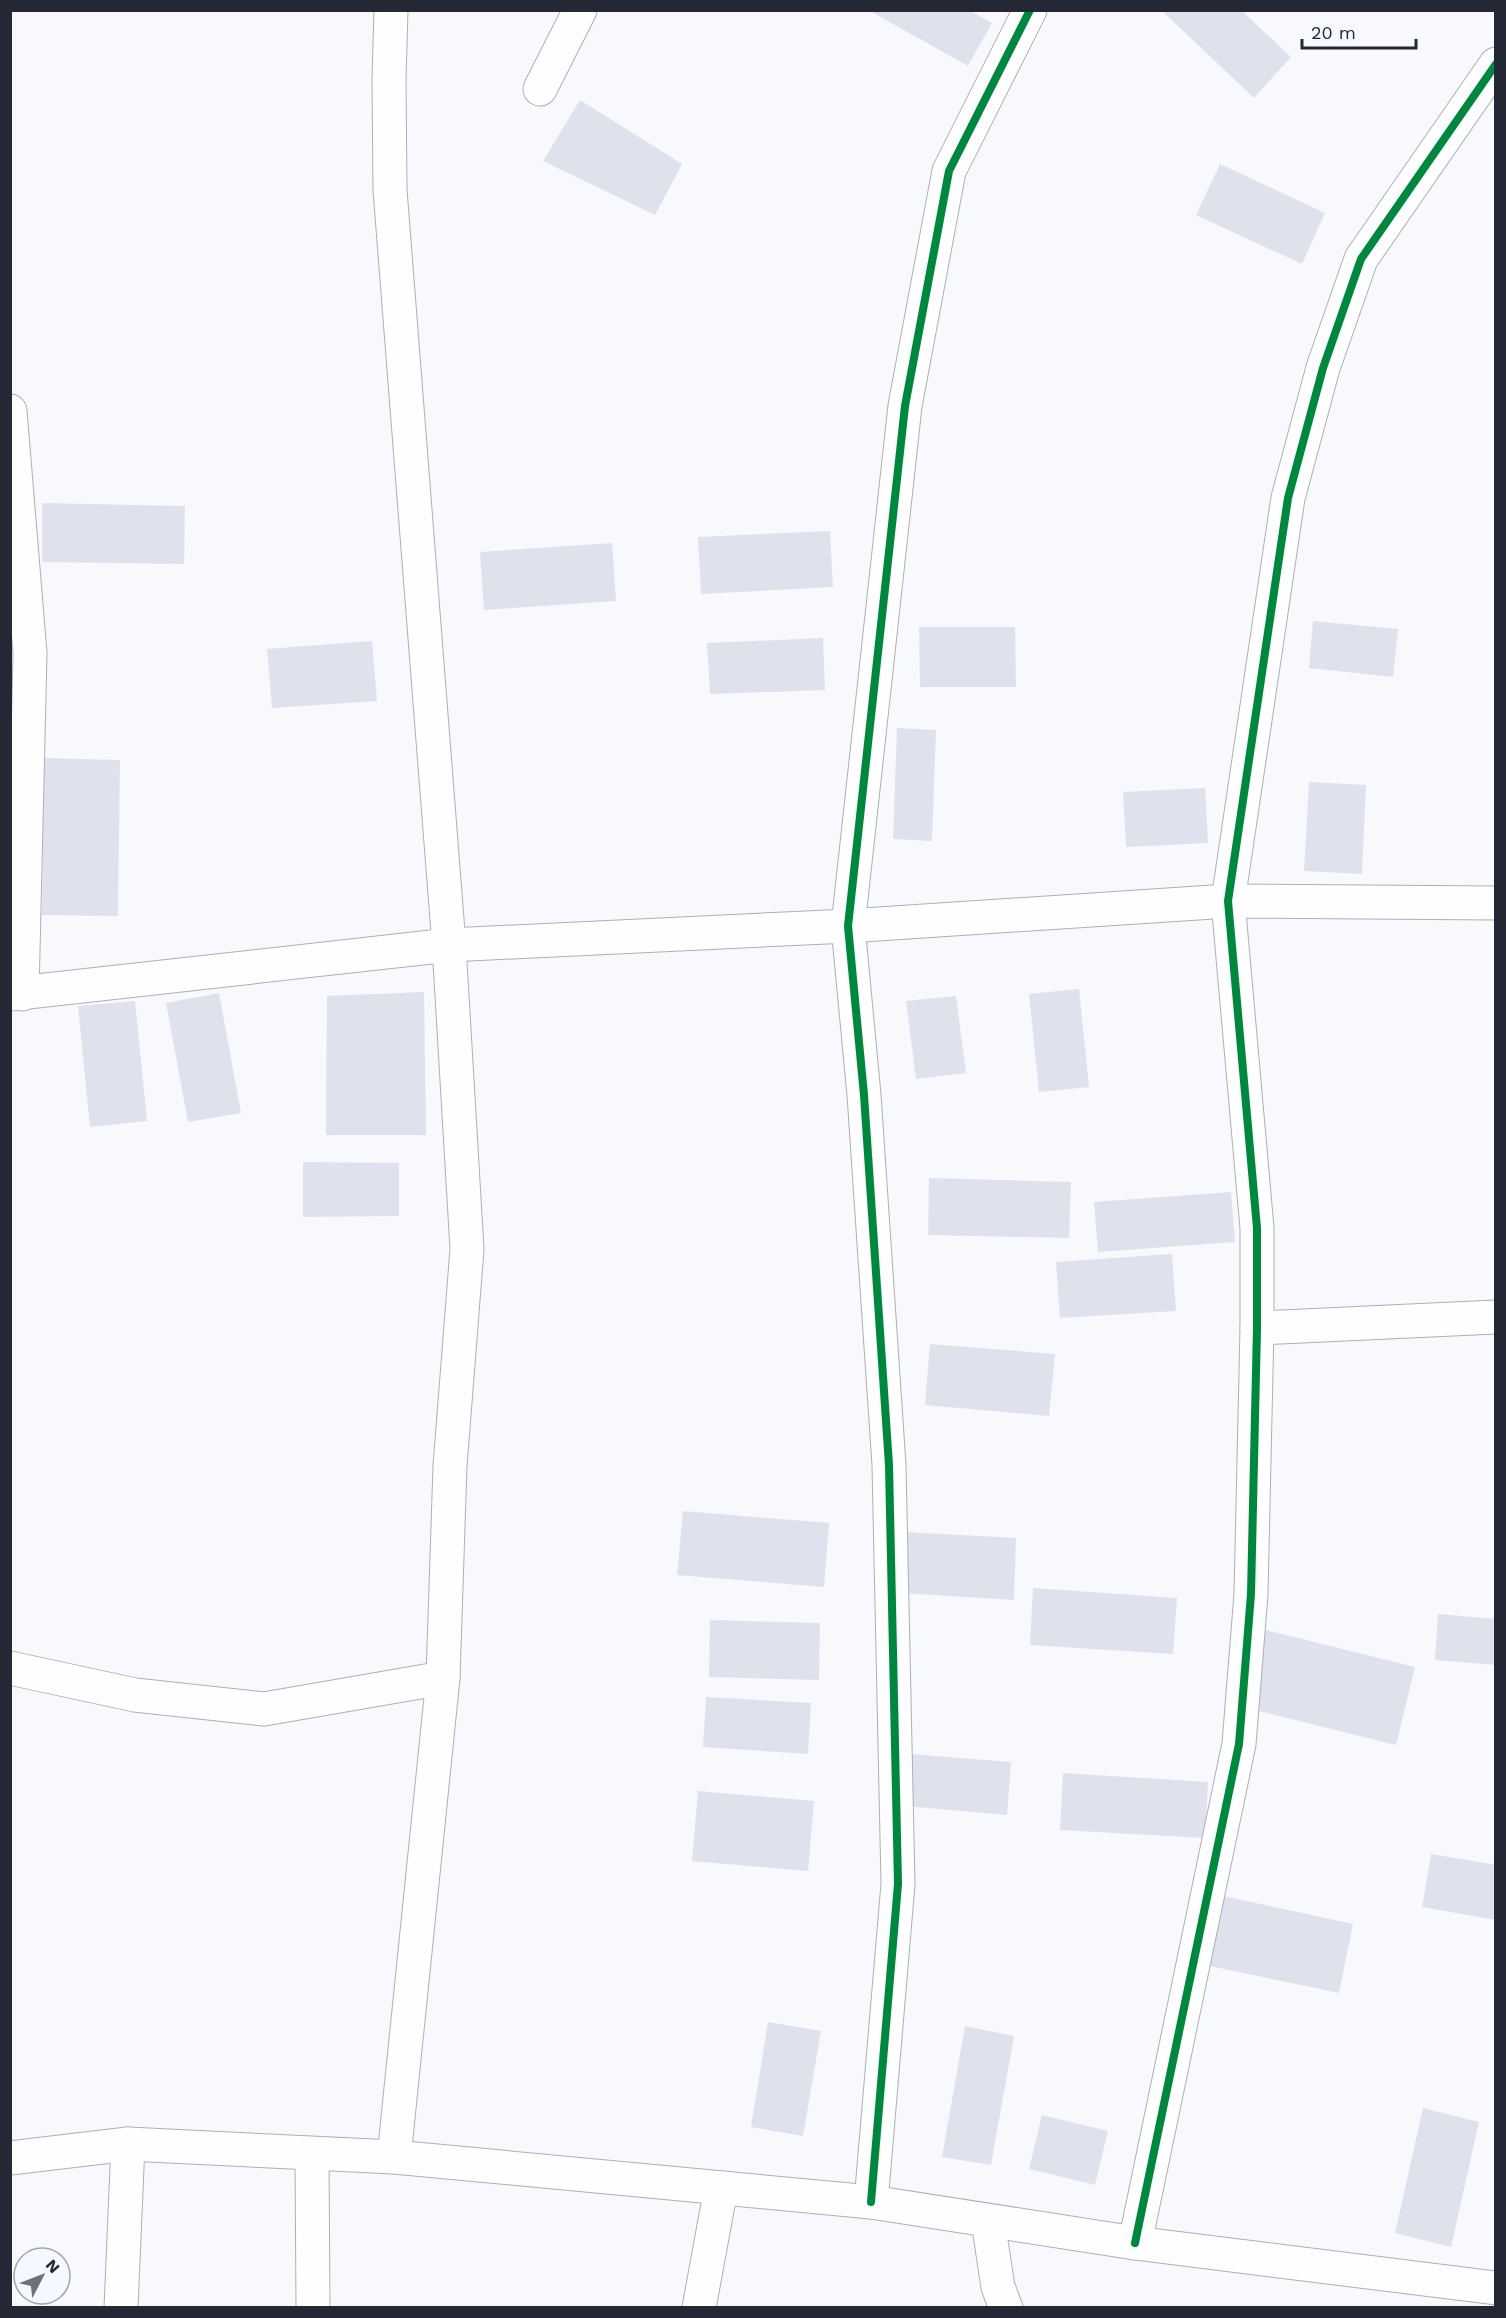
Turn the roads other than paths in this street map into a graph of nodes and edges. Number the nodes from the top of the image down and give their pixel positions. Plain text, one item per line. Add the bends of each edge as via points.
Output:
1 (392, 10) edge
2 (580, 10) edge
3 (1030, 10) edge
4 (1496, 64) edge
5 (540, 89) dead end
6 (10, 411) edge
7 (1228, 901) junction
8 (1496, 903) edge
9 (848, 926) junction
10 (448, 945) junction
11 (16, 994) edge
12 (1496, 1317) edge
13 (1257, 1328) junction
14 (10, 1668) edge
15 (443, 1678) junction
16 (128, 2144) junction
17 (312, 2154) junction
18 (394, 2157) junction
19 (10, 2158) edge
20 (721, 2188) junction
21 (871, 2202) junction
22 (988, 2221) junction
23 (1135, 2243) junction
24 (1496, 2288) edge
25 (121, 2307) edge
26 (313, 2307) edge
27 (699, 2307) edge
28 (1006, 2307) edge

1 - 10 street via 390,190
2 - 5 street
3 - 9 street via 949,171 905,406
4 - 7 street via 1361,259 1323,368 1288,498
6 - 11 street via 30,653
7 - 8 street
7 - 9 street
7 - 13 street via 1257,1228
9 - 10 street
9 - 21 street via 864,1095 889,1465 898,1884
10 - 11 street
10 - 15 street via 467,1249 450,1466
12 - 13 street
13 - 23 street via 1251,1594 1239,1744
14 - 15 street via 135,1695 264,1709
15 - 18 street
16 - 17 street
16 - 19 street
16 - 25 street
17 - 18 street
17 - 26 street
18 - 20 street
20 - 21 street
20 - 27 street
21 - 22 street
22 - 23 street
22 - 28 street
23 - 24 street

